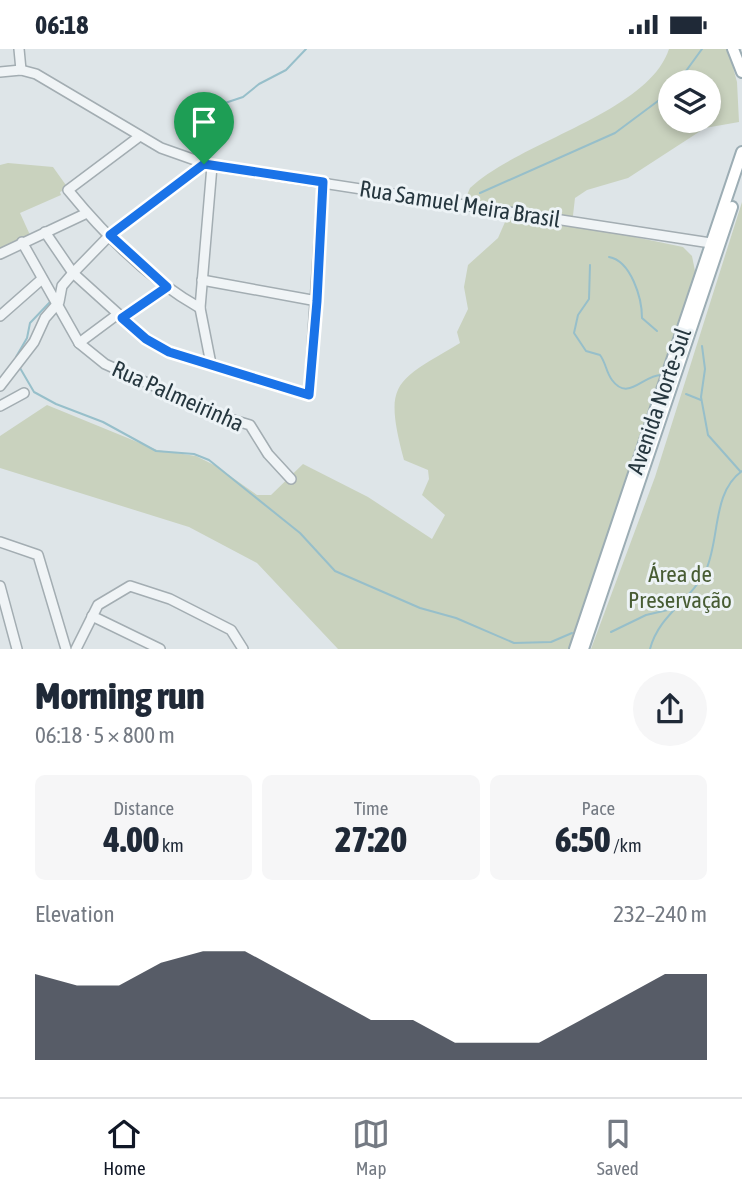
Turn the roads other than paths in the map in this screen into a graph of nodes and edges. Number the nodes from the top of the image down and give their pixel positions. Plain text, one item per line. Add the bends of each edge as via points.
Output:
1 (19, 49) edge
2 (733, 49) edge
3 (21, 70) junction
4 (0, 72) edge
5 (742, 72) edge
6 (139, 136) junction
7 (742, 152) edge
8 (208, 165) junction
9 (742, 178) edge
10 (323, 182) junction
11 (87, 213) junction
12 (45, 232) junction
13 (110, 235) junction
14 (22, 242) junction
15 (714, 247) junction
16 (0, 254) edge
17 (73, 273) junction
18 (42, 279) junction
19 (202, 280) junction
20 (167, 287) junction
21 (317, 301) junction
22 (59, 302) junction
23 (200, 308) junction
24 (0, 316) edge
25 (120, 316) junction
26 (79, 343) junction
27 (211, 364) junction
28 (0, 386) edge
29 (24, 393) dead end
30 (0, 406) edge
31 (291, 479) dead end
32 (0, 542) edge
33 (0, 586) edge
34 (92, 616) junction
35 (17, 649) edge
36 (66, 649) edge
37 (76, 649) edge
38 (160, 649) edge
39 (243, 649) edge
40 (575, 649) edge
41 (583, 649) edge

1 - 3 street
2 - 5 main road
3 - 4 street, Rua Samuel Meira Brasil
3 - 6 street, Rua Samuel Meira Brasil via 54,82
6 - 8 street, Rua Samuel Meira Brasil
6 - 11 street via 68,190
7 - 15 main road, Avenida Norte-Sul
8 - 10 street, Rua Samuel Meira Brasil
8 - 13 street
8 - 19 street
9 - 15 main road, Avenida Norte-Sul
10 - 15 street, Rua Samuel Meira Brasil
10 - 21 street
11 - 12 street
11 - 13 street
12 - 14 street
12 - 17 street
13 - 17 street
13 - 20 street
14 - 16 street
14 - 18 street, Rua Palmeirinha
15 - 40 main road, Avenida Norte-Sul
15 - 41 main road, Avenida Norte-Sul
17 - 22 street via 62,286
17 - 25 street
18 - 22 street, Rua Palmeirinha
18 - 24 street
19 - 21 street
19 - 23 street
20 - 23 street
20 - 25 street
21 - 27 street via 309,395
22 - 26 street, Rua Palmeirinha
22 - 28 street
23 - 27 street
25 - 26 street
25 - 27 street via 169,352
26 - 31 street, Rua Palmeirinha via 127,376 250,425
29 - 30 street
32 - 36 street via 38,555
33 - 35 street
34 - 37 street
34 - 38 street
34 - 39 street via 98,605 130,586 170,599 231,630

